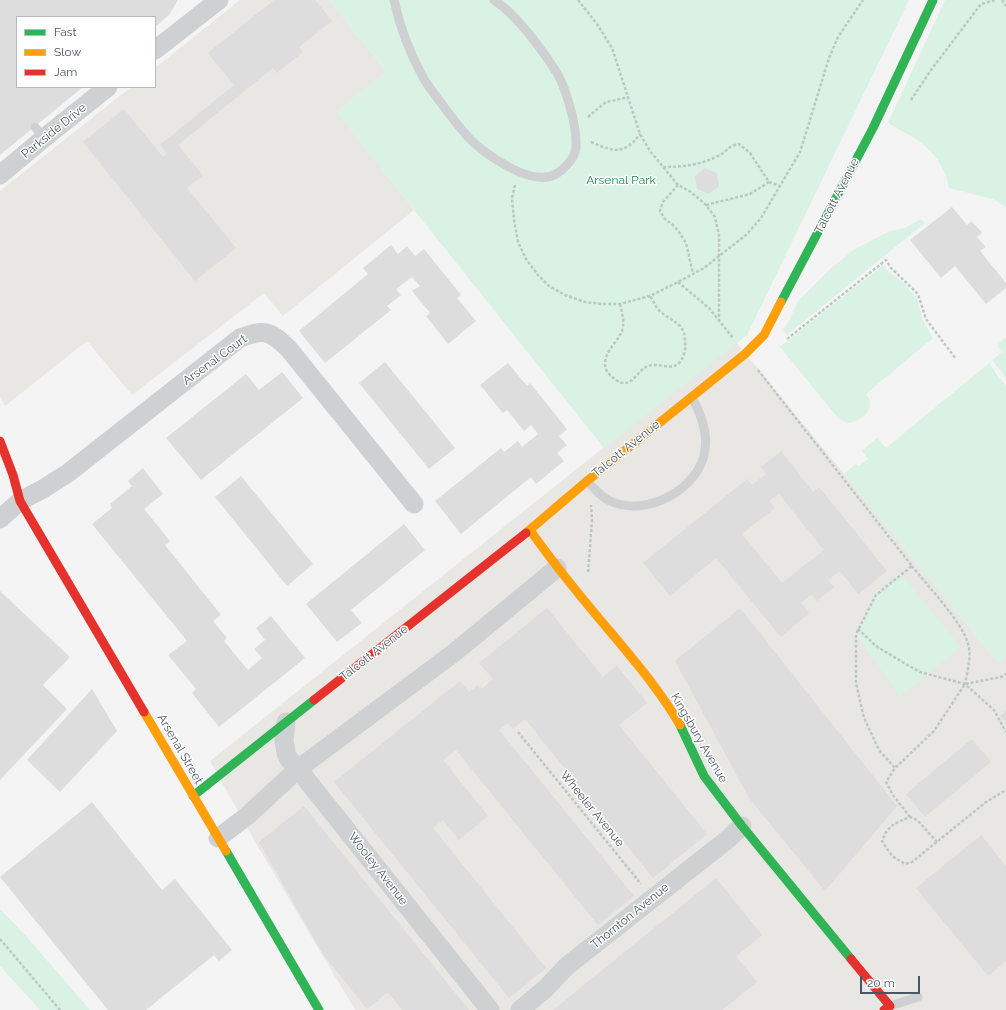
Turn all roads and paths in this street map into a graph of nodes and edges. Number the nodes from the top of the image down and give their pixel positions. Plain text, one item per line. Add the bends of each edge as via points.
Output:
1 (218, 0) edge
2 (394, 0) edge
3 (494, 0) edge
4 (578, 0) edge
5 (863, 0) edge
6 (933, 0) edge
7 (995, 0) edge
8 (1002, 0) edge
9 (1006, 6) edge
10 (156, 49) edge
11 (106, 88) edge
12 (628, 97) junction
13 (909, 103) dead end
14 (640, 134) junction
15 (577, 136) junction
16 (663, 167) junction
17 (518, 172) junction
18 (0, 175) edge
19 (770, 182) junction
20 (678, 185) junction
21 (780, 186) junction
22 (706, 205) junction
23 (719, 256) junction
24 (693, 274) junction
25 (678, 282) junction
26 (650, 296) junction
27 (620, 304) junction
28 (719, 321) junction
29 (782, 343) dead end
30 (745, 354) junction
31 (956, 358) dead end
32 (692, 397) junction
33 (0, 441) edge
34 (587, 481) junction
35 (2, 495) edge
36 (20, 501) junction
37 (414, 504) dead end
38 (591, 505) dead end
39 (0, 519) edge
40 (530, 530) junction
41 (912, 566) junction
42 (557, 568) junction
43 (588, 574) dead end
44 (858, 629) junction
45 (1006, 674) edge
46 (965, 684) junction
47 (286, 722) junction
48 (518, 732) dead end
49 (1006, 732) edge
50 (895, 768) junction
51 (298, 769) junction
52 (1006, 790) edge
53 (193, 796) junction
54 (910, 817) junction
55 (742, 826) junction
56 (218, 838) junction
57 (937, 842) junction
58 (652, 898) junction
59 (0, 939) edge
60 (918, 997) dead end
61 (887, 1008) edge
62 (60, 1010) edge
63 (319, 1010) edge
64 (490, 1010) edge
65 (520, 1010) edge

1 - 10 street
2 - 17 lane via 398,21 425,81 469,138
3 - 15 lane via 508,10 558,75
4 - 12 path via 612,48
5 - 21 path via 838,37 800,152
6 - 30 street, Talcott Avenue via 873,128 777,313 764,335
7 - 13 path via 982,4 930,70
8 - 9 path
11 - 18 street, Parkside Drive via 39,132
12 - 14 path
12 - 15 path via 606,102 586,119
14 - 15 path via 635,142 624,150 610,149
14 - 16 path
15 - 17 lane via 575,153 566,166 555,175 539,178
16 - 19 path via 686,167 706,162 731,146 739,144 750,153
16 - 20 path
17 - 27 path via 512,198 518,242 538,275 549,286 565,295 585,302
19 - 21 path
19 - 22 path via 750,194
20 - 22 path
20 - 24 path via 663,202 660,212 664,220 679,232 686,243
21 - 23 path via 762,218 746,235
22 - 23 path via 715,216 719,235
23 - 24 path
23 - 28 path
24 - 25 path
25 - 26 path
25 - 28 path via 709,308
26 - 27 path
26 - 27 path via 658,309 680,325 684,332 684,354 679,364 671,367 649,365 629,382 620,383 611,377 606,368 606,356 622,330 624,319
28 - 30 path
29 - 31 path via 886,260 918,294 926,319
30 - 32 street, Talcott Avenue
30 - 41 path
32 - 34 street, Talcott Avenue
32 - 34 lane via 701,416 705,450 700,466 681,488 664,500 645,506 626,506 610,501
33 - 36 street, Arsenal Street
34 - 40 street, Talcott Avenue
35 - 36 street
36 - 37 street, Arsenal Court via 68,473 240,338 257,332 274,335 288,348
36 - 39 street
36 - 53 street, Arsenal Street
38 - 43 path
40 - 42 street, Kingsbury Avenue
40 - 47 street, Talcott Avenue
41 - 44 path via 876,594
41 - 46 path via 951,614 969,645
42 - 51 street via 455,652
42 - 55 street, Kingsbury Avenue via 650,680 673,713 704,776
44 - 46 path via 876,646 904,664 920,672
44 - 50 path via 856,683 864,718 879,750
45 - 46 path
46 - 49 path via 994,710
46 - 50 path via 934,730
47 - 51 street, Wooley Avenue via 286,752
47 - 53 street, Talcott Avenue
48 - 58 path, Wheeler Avenue
50 - 54 path via 886,782
51 - 56 street via 247,816
51 - 64 street, Wooley Avenue
52 - 57 path via 986,802
53 - 56 street, Arsenal Street
54 - 57 path via 917,820
54 - 57 path via 893,824 886,831 882,841 892,856 904,864 912,862
55 - 58 street, Thornton Avenue
55 - 61 street, Kingsbury Avenue
56 - 63 street, Arsenal Street
58 - 65 street, Thornton Avenue via 567,966
59 - 62 path
60 - 61 lane

